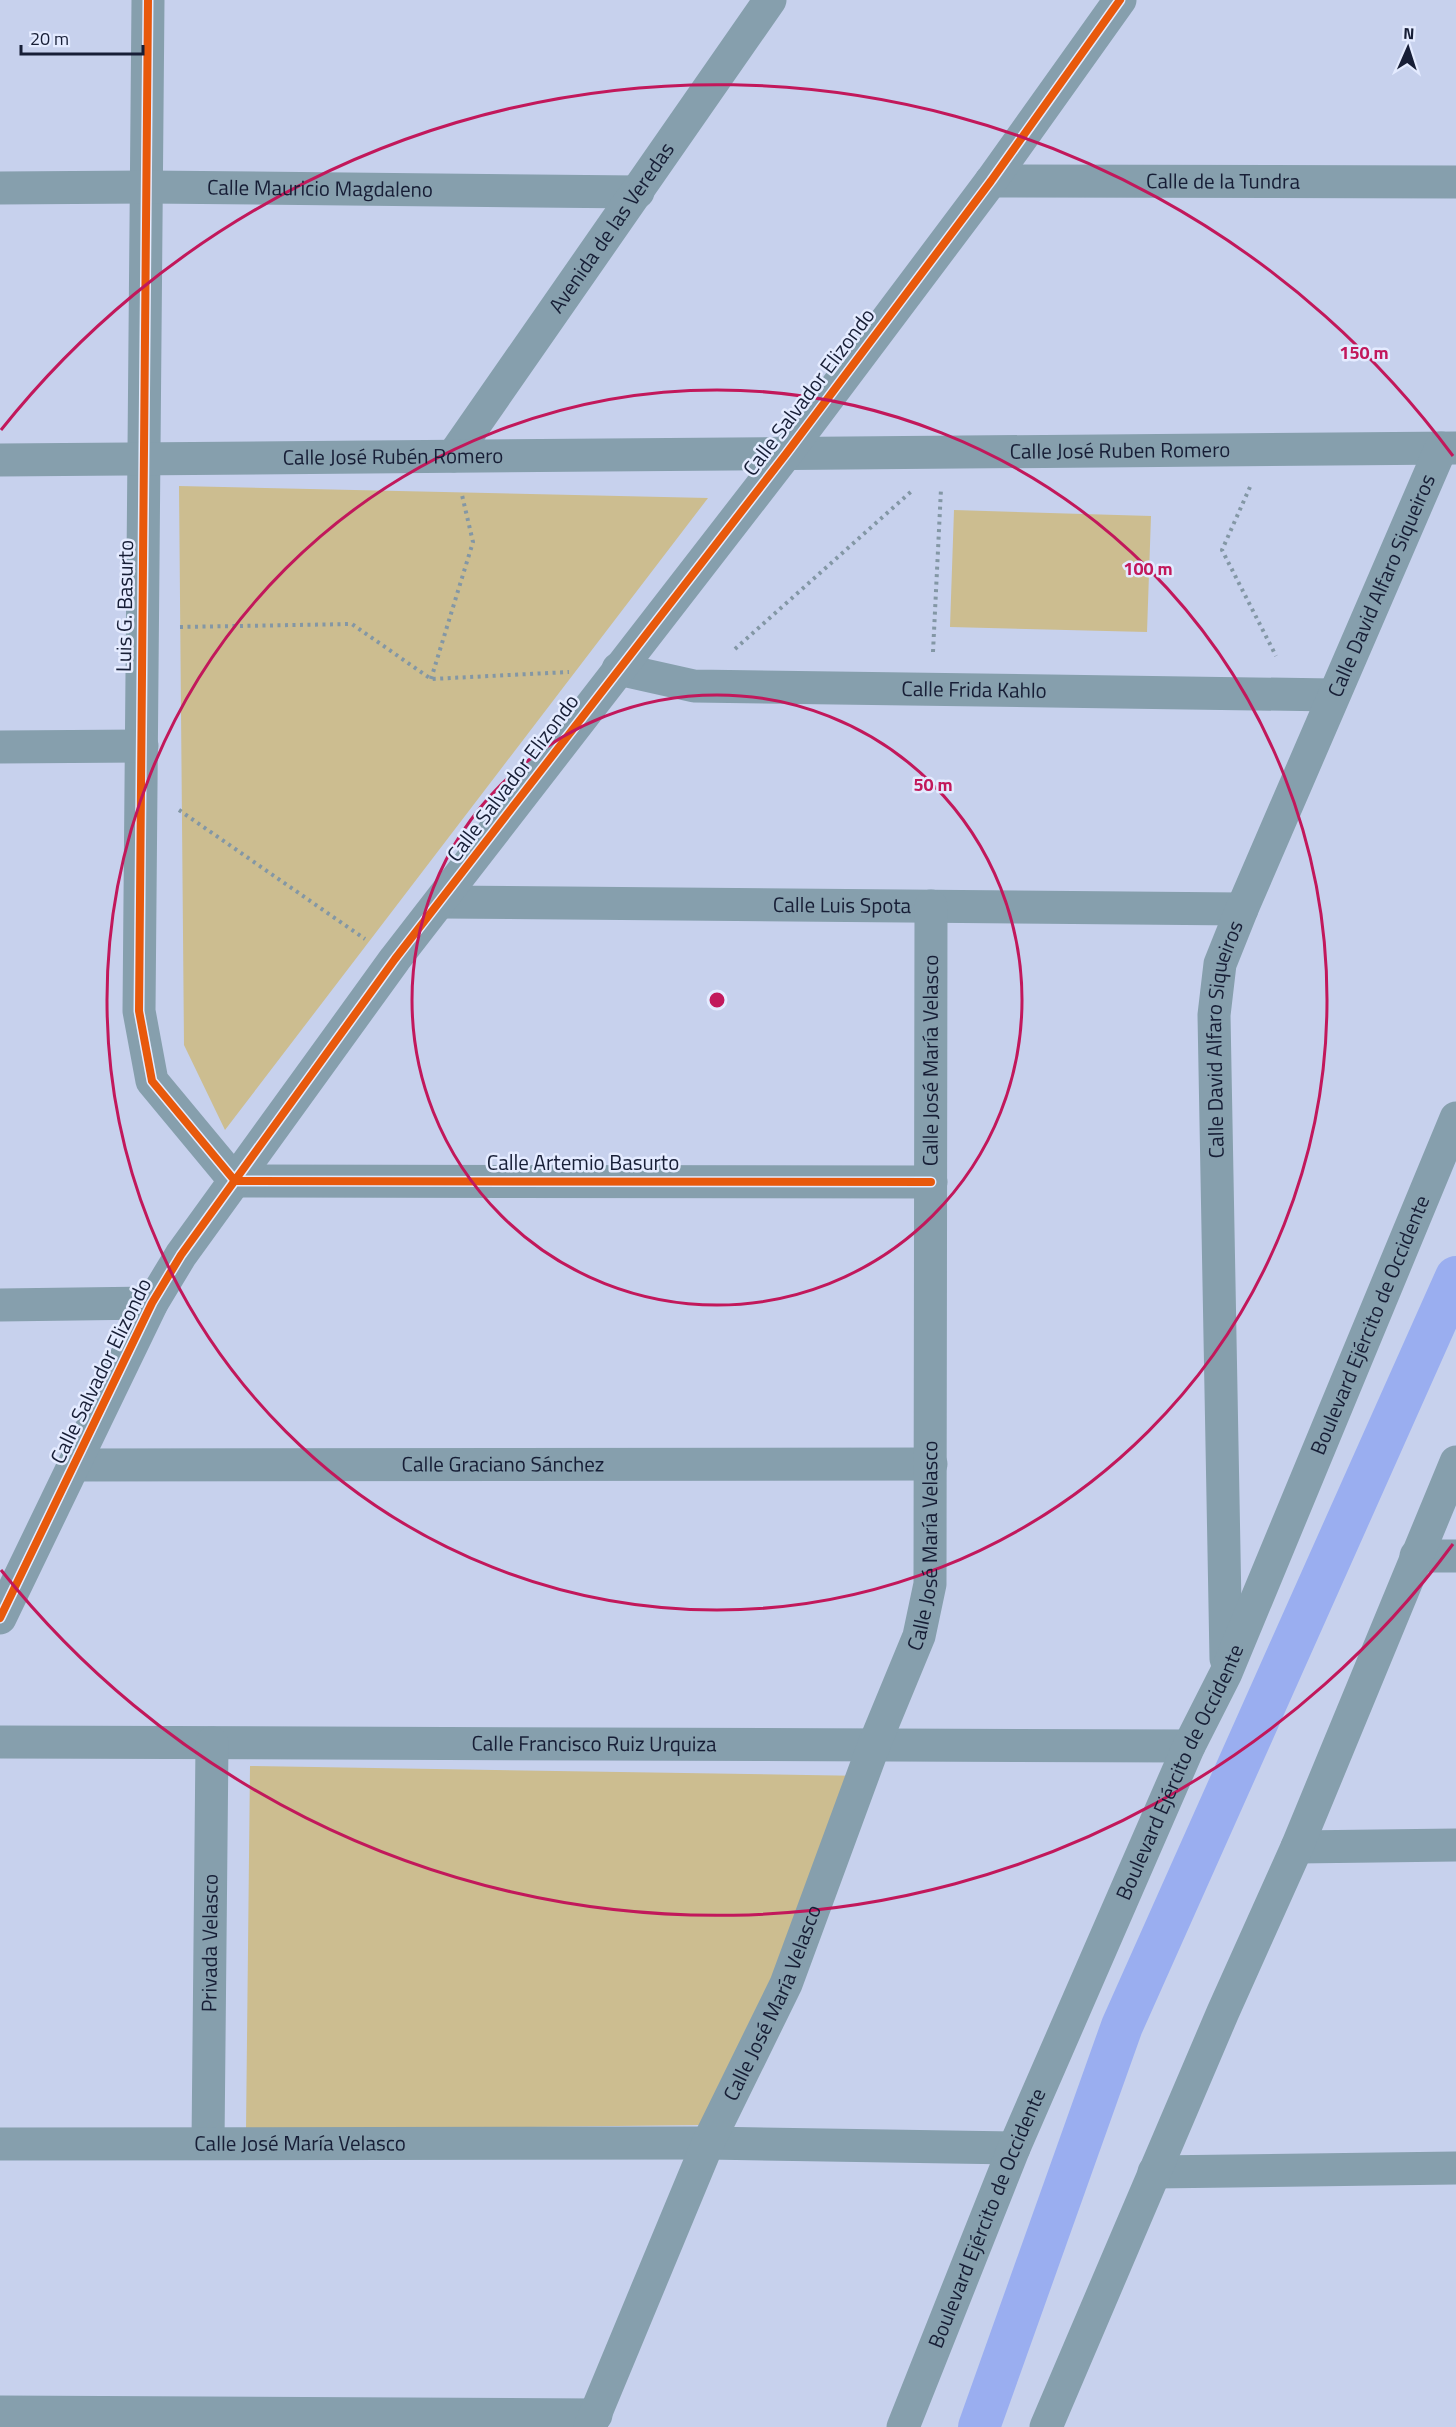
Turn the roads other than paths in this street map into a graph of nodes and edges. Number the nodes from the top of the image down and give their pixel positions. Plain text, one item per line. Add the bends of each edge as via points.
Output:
1 (148, 0) edge
2 (770, 0) edge
3 (1120, 0) edge
4 (991, 181) junction
5 (1456, 182) edge
6 (147, 187) junction
7 (0, 188) edge
8 (638, 192) junction
9 (1449, 448) edge
10 (786, 454) junction
11 (453, 456) junction
12 (145, 458) junction
13 (0, 460) edge
14 (618, 669) junction
15 (1333, 695) junction
16 (142, 746) junction
17 (0, 747) edge
18 (441, 902) junction
19 (931, 906) junction
20 (1242, 909) junction
21 (1456, 1118) edge
22 (235, 1181) junction
23 (931, 1182) junction
24 (152, 1303) junction
25 (0, 1305) edge
26 (1456, 1462) edge
27 (931, 1464) junction
28 (75, 1465) junction
29 (1416, 1556) junction
30 (1456, 1556) edge
31 (0, 1618) edge
32 (1226, 1673) junction
33 (0, 1742) edge
34 (212, 1743) junction
35 (874, 1745) junction
36 (1189, 1746) junction
37 (1456, 1845) edge
38 (1297, 1847) junction
39 (708, 2143) junction
40 (0, 2144) edge
41 (208, 2144) junction
42 (1014, 2148) junction
43 (1456, 2168) edge
44 (1154, 2172) junction
45 (0, 2412) edge
46 (593, 2421) edge
47 (903, 2427) edge
48 (1046, 2427) edge

1 - 6 street, Luis G. Basurto
2 - 8 street, Avenida de las Veredas
3 - 4 street, Calle Salvador Elizondo
4 - 5 street, Calle de la Tundra
4 - 10 street, Calle Salvador Elizondo
6 - 7 street, Calle Mauricio Magdaleno
6 - 8 street, Calle Mauricio Magdaleno
6 - 12 street, Luis G. Basurto
8 - 11 street, Avenida de las Veredas
9 - 10 street, Calle José Ruben Romero
9 - 15 street, Calle David Alfaro Siqueiros
10 - 11 street, Calle José Rubén Romero
10 - 14 street, Calle Salvador Elizondo
11 - 12 street, Calle José Rubén Romero
12 - 13 street, Calle José Rubén Romero
12 - 16 street, Luis G. Basurto
14 - 15 street, Calle Frida Kahlo via 694,686
14 - 18 street, Calle Salvador Elizondo
15 - 20 street, Calle David Alfaro Siqueiros
16 - 17 street
16 - 22 street, Luis G. Basurto via 139,1011 152,1081
18 - 19 street, Calle Luis Spota
18 - 22 street, Calle Salvador Elizondo
19 - 20 street, Calle Luis Spota
19 - 23 street, Calle José María Velasco
20 - 32 street, Calle David Alfaro Siqueiros via 1220,964 1214,1015
21 - 32 street, Boulevard Ejército de Occidente
22 - 23 street, Calle Artemio Basurto
22 - 24 street, Calle Salvador Elizondo via 181,1255
23 - 27 street, Calle José María Velasco
24 - 25 street
24 - 28 street, Calle Salvador Elizondo
26 - 29 street
27 - 28 street, Calle Graciano Sánchez
27 - 35 street, Calle José María Velasco via 930,1584 919,1636
28 - 31 street, Calle Salvador Elizondo
29 - 30 street
29 - 38 street
32 - 36 street, Boulevard Ejército de Occidente
33 - 34 street, Calle Francisco Ruiz Urquiza
34 - 35 street, Calle Francisco Ruiz Urquiza
34 - 41 street, Privada Velasco
35 - 36 street, Calle Francisco Ruiz Urquiza
35 - 39 street, Calle José María Velasco via 786,1984
36 - 42 street, Boulevard Ejército de Occidente
37 - 38 street
38 - 44 street
39 - 41 street, Calle José María Velasco
39 - 42 street
39 - 46 street, Calle José María Velasco
40 - 41 street, Calle José María Velasco
42 - 47 street, Boulevard Ejército de Occidente
43 - 44 street
44 - 48 street
45 - 46 street

